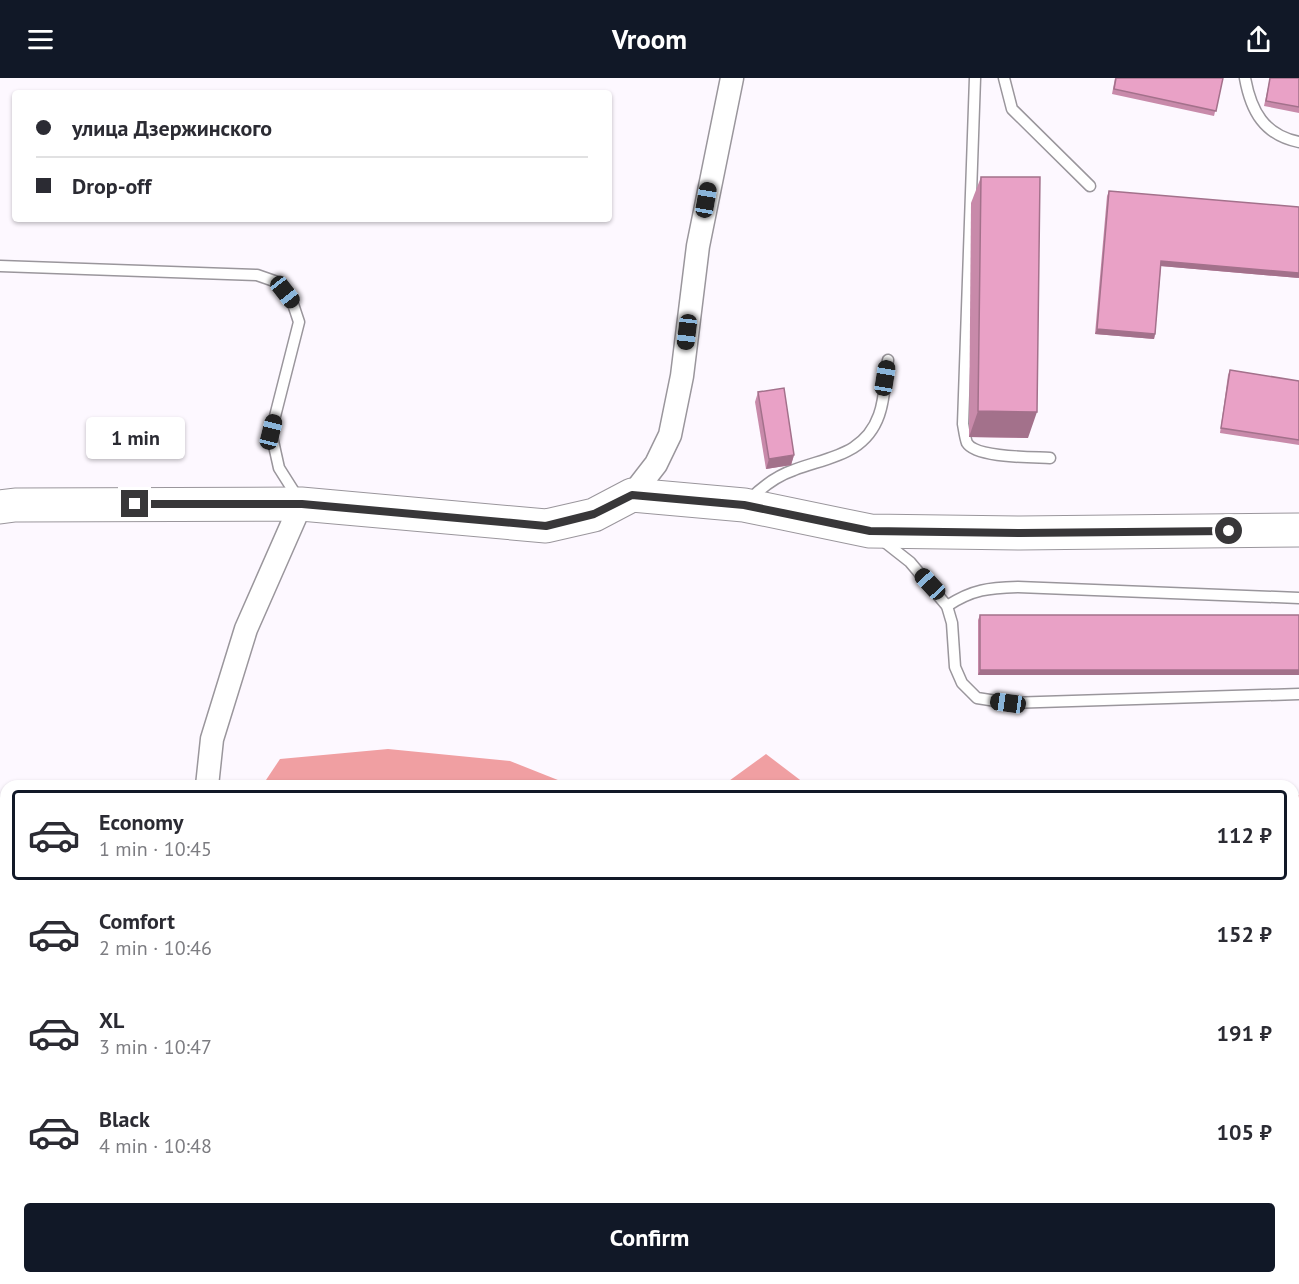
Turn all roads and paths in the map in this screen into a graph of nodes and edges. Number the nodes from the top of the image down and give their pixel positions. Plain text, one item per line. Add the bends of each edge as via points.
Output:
1 (732, 78) edge
2 (975, 78) edge
3 (1004, 78) edge
4 (1245, 78) edge
5 (1299, 142) edge
6 (1090, 186) dead end
7 (0, 266) edge
8 (888, 360) dead end
9 (1050, 458) dead end
10 (632, 495) junction
11 (302, 504) junction
12 (744, 505) junction
13 (0, 507) edge
14 (1299, 530) edge
15 (870, 531) junction
16 (1299, 598) edge
17 (947, 606) junction
18 (1299, 694) edge
19 (208, 780) edge

1 - 10 street via 698,246 682,376 670,435 656,464
2 - 9 lane via 963,424 968,443 976,450
3 - 6 lane via 1012,110
4 - 5 lane via 1255,113 1283,139
7 - 11 lane via 257,275 277,282 292,301 299,322 271,432 279,468
8 - 12 lane via 880,414 870,433 854,448 773,479
10 - 11 main road via 594,514 546,526
10 - 12 main road
11 - 13 main road
11 - 19 street via 246,628 212,739
12 - 15 main road
14 - 15 main road
15 - 17 lane via 910,562
16 - 17 lane via 1018,587 986,588
17 - 18 lane via 955,667 977,698 1008,703

